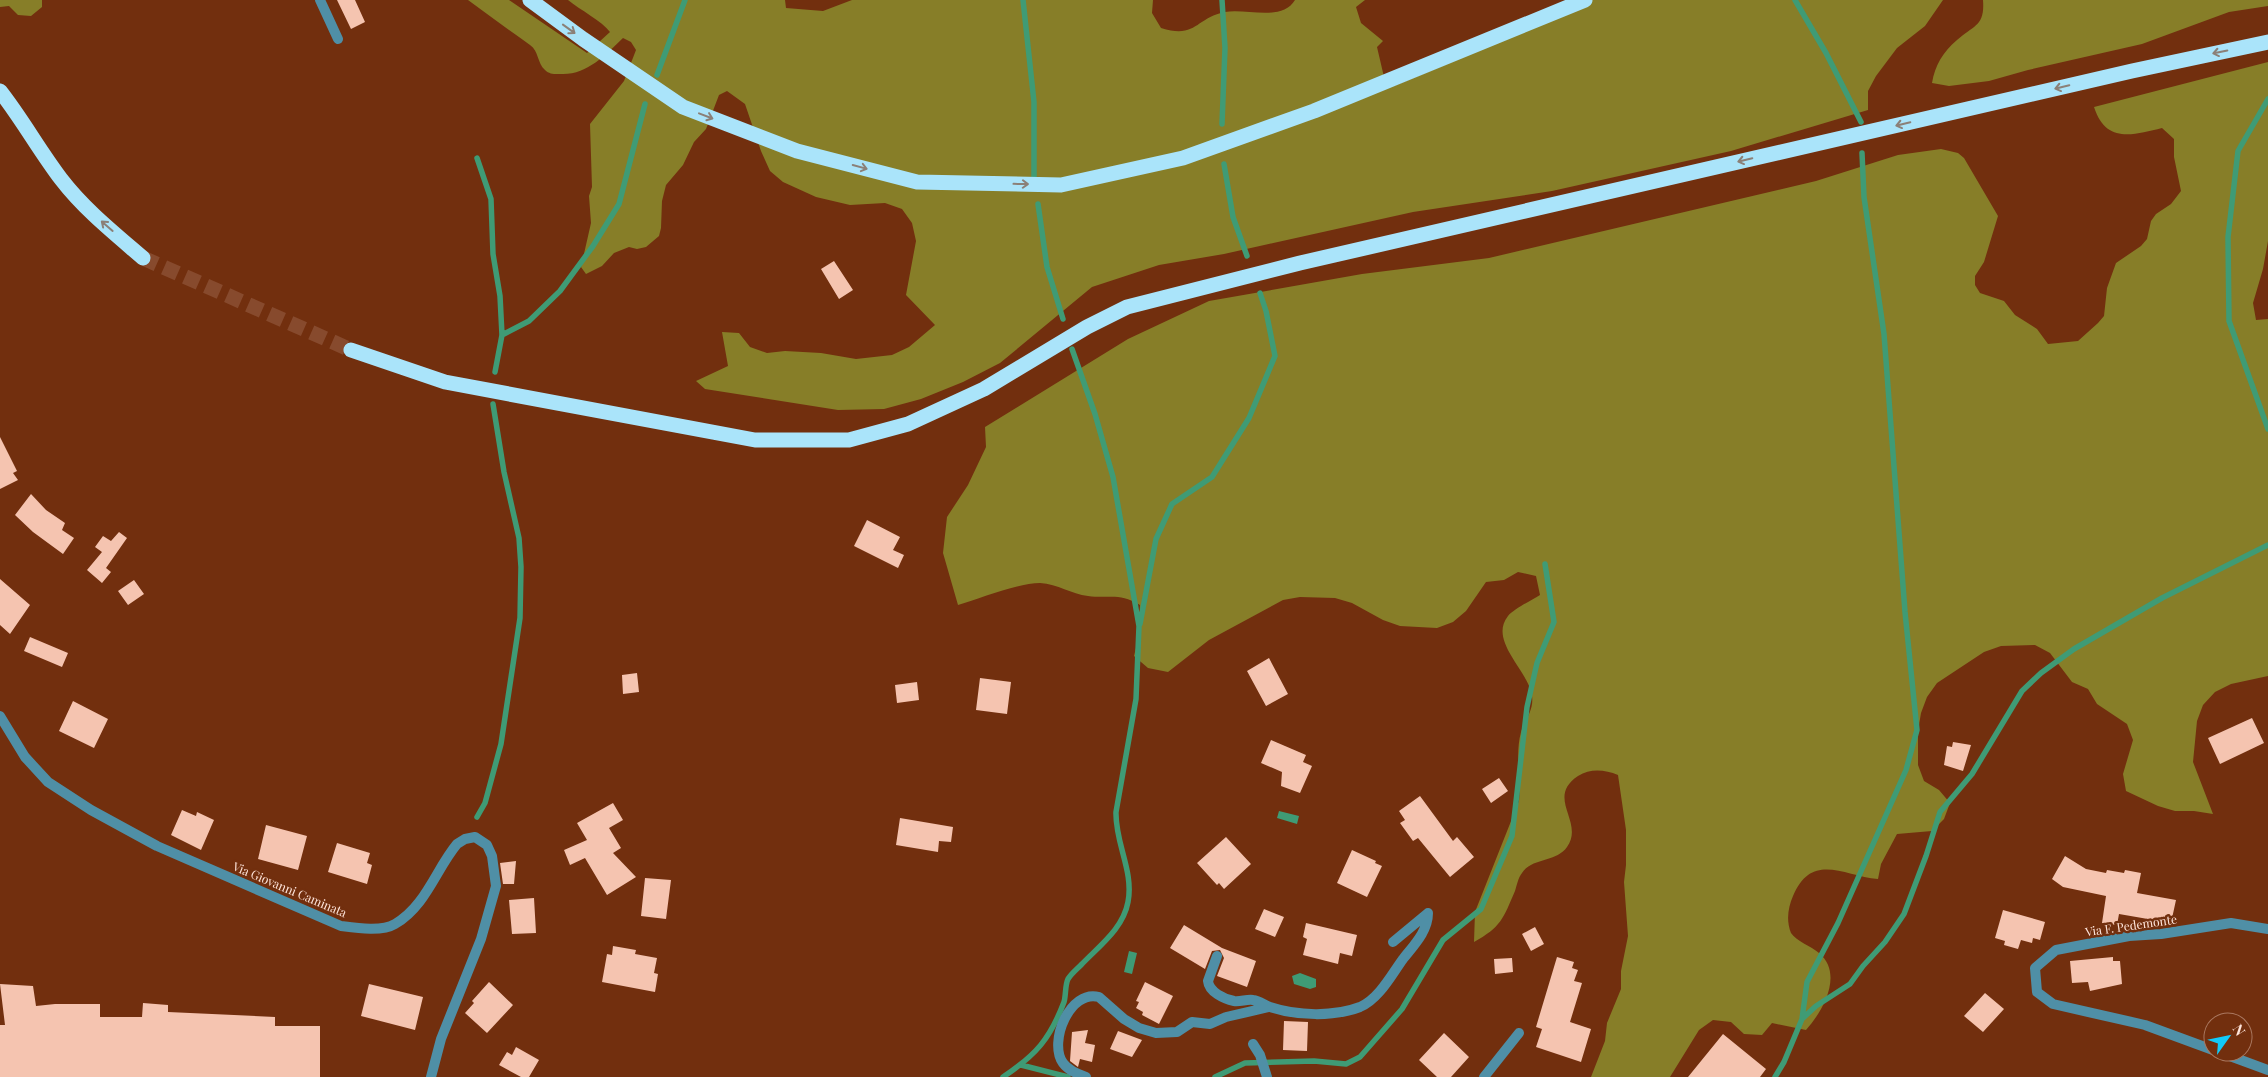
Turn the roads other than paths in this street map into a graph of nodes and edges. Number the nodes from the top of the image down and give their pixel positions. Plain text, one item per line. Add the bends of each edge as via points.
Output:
1 (320, 0) edge
2 (530, 0) edge
3 (1585, 0) edge
4 (338, 40) dead end
5 (2268, 42) edge
6 (0, 91) edge
7 (143, 258) tunnel mouth
8 (351, 350) tunnel mouth
9 (0, 716) edge
10 (2268, 929) edge
11 (1393, 942) dead end
12 (1216, 956) dead end
13 (1269, 1007) junction
14 (1519, 1033) dead end
15 (1253, 1044) dead end
16 (2203, 1046) edge
17 (2246, 1062) edge
18 (2268, 1070) edge
19 (431, 1077) edge
20 (1086, 1077) edge
21 (1267, 1077) edge
22 (1484, 1077) edge

1 - 4 street
2 -> 3 highway via 683,106 797,151 917,182 1061,185 1183,158 1314,111
5 -> 8 highway via 1319,258 1128,307 1087,327 984,389 908,424 849,440 755,440 445,382
7 -> 6 highway via 88,210 60,178
9 - 19 street, Via Giovanni Caminata via 26,757 48,782 91,810 157,846 341,926 366,929 394,924 419,903 458,844 475,836 488,844 496,886 481,939 441,1039
10 - 16 street, Via F. Pedemonte via 2231,923 2129,936 2056,950 2035,968 2036,992 2052,1004 2146,1025
11 - 13 street via 1428,913 1428,921 1420,936 1367,1003 1333,1013 1312,1014
12 - 13 street via 1208,982 1210,988 1233,1000 1252,1000
13 - 20 street via 1210,1024 1192,1022 1177,1032 1156,1032 1139,1028 1124,1019 1099,997 1079,1000 1068,1011 1058,1042 1059,1054 1062,1062
14 - 22 street
15 - 21 street
17 - 18 street

